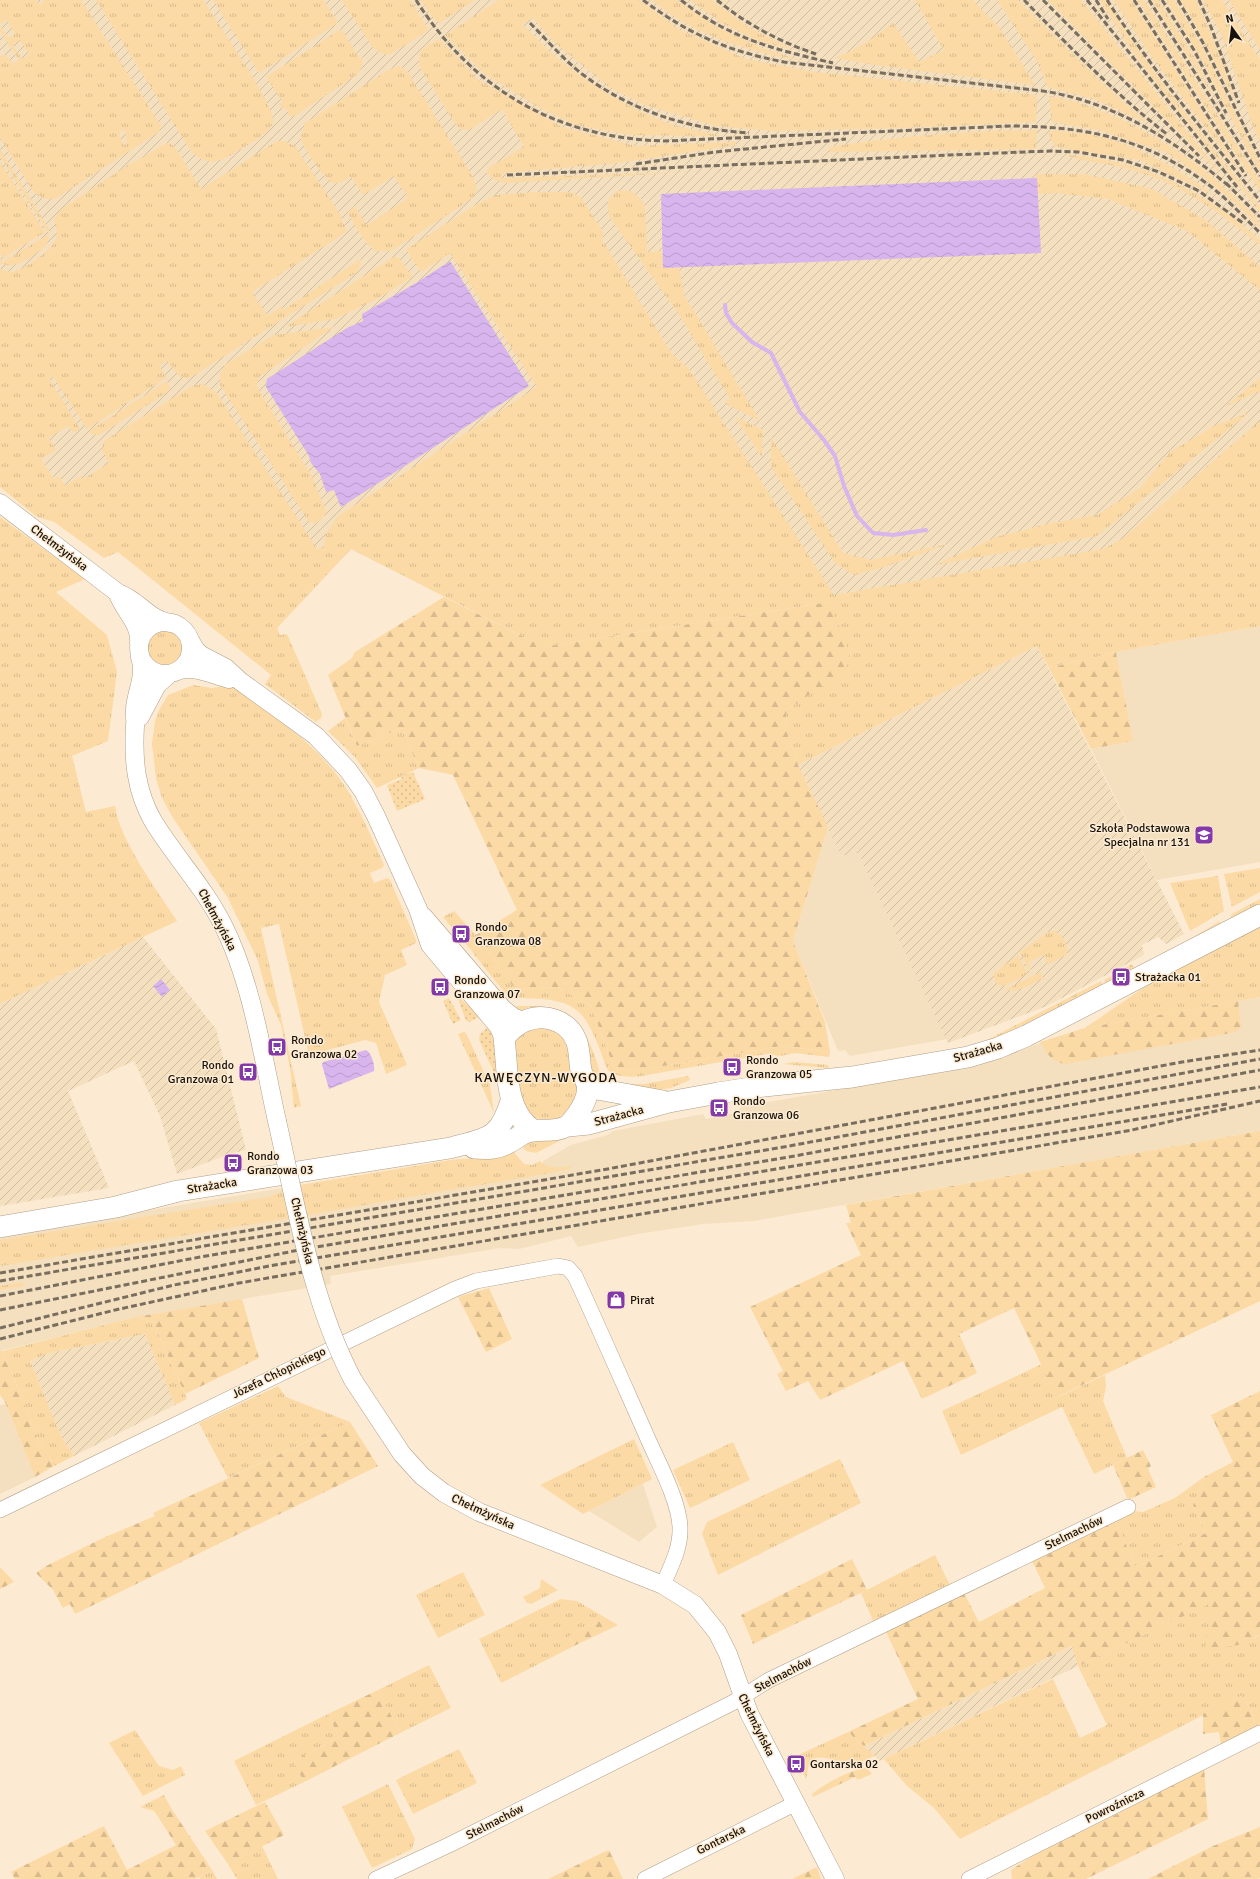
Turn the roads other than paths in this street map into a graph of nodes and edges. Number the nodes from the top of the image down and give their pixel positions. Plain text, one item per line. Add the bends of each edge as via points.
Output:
1 (0, 503) edge
2 (118, 592) junction
3 (170, 623) junction
4 (190, 640) junction
5 (140, 650) junction
6 (174, 673) junction
7 (240, 682) junction
8 (135, 724) junction
9 (418, 909) junction
10 (1260, 915) edge
11 (524, 1021) junction
12 (504, 1038) junction
13 (586, 1082) junction
14 (511, 1101) junction
15 (669, 1102) junction
16 (568, 1126) junction
17 (533, 1130) junction
18 (450, 1148) junction
19 (0, 1227) edge
20 (1128, 1507) dead end
21 (0, 1510) edge
22 (663, 1585) junction
23 (742, 1697) junction
24 (1260, 1733) edge
25 (796, 1803) junction
26 (376, 1879) edge
27 (645, 1879) edge
28 (835, 1879) edge
29 (968, 1879) edge

1 - 2 street, Chełmżyńska
2 - 3 street, Chełmżyńska via 129,596 154,618
2 - 5 street, Chełmżyńska via 121,602 138,629
3 - 4 street via 183,629
3 - 5 street via 150,626 145,631
4 - 6 street via 189,659
4 - 7 street via 201,655 226,668
5 - 6 street via 146,667 151,671 162,675
5 - 8 street, Chełmżyńska via 143,674 135,708
6 - 7 street via 188,669 197,670
6 - 8 street, Chełmżyńska via 157,685
7 - 9 street via 316,736 348,770 372,807
8 - 22 street, Chełmżyńska, bridge via 134,761 141,793 154,821 206,896 231,942 246,986 318,1297 332,1337 353,1380 402,1454 422,1476 444,1493 484,1515
9 - 11 street via 503,1009
9 - 12 street via 430,945 498,1026
10 - 15 main road, Strażacka via 998,1048 968,1057 868,1074 764,1086
11 - 12 main road
11 - 13 main road via 539,1017 549,1018 566,1026 576,1040 582,1074
12 - 14 main road
13 - 15 main road, Strażacka via 597,1089
13 - 16 main road via 584,1105
14 - 17 main road via 521,1120
14 - 18 main road, Strażacka via 504,1122 493,1135
15 - 16 main road, Strażacka via 589,1124
16 - 17 main road via 554,1130
17 - 18 main road, Strażacka via 490,1149
18 - 19 main road, Strażacka via 174,1192 112,1208
20 - 23 street, Stelmachów via 769,1680
21 - 22 street, Józefa Chłopickiego via 455,1289 476,1281 555,1266 568,1268 574,1273 662,1470 677,1511 680,1542
22 - 23 street, Chełmżyńska via 688,1600 711,1623 726,1650
23 - 25 street, Chełmżyńska
23 - 26 street, Stelmachów
24 - 29 street, Powroźnicza
25 - 27 street, Gontarska
25 - 28 street, Chełmżyńska

